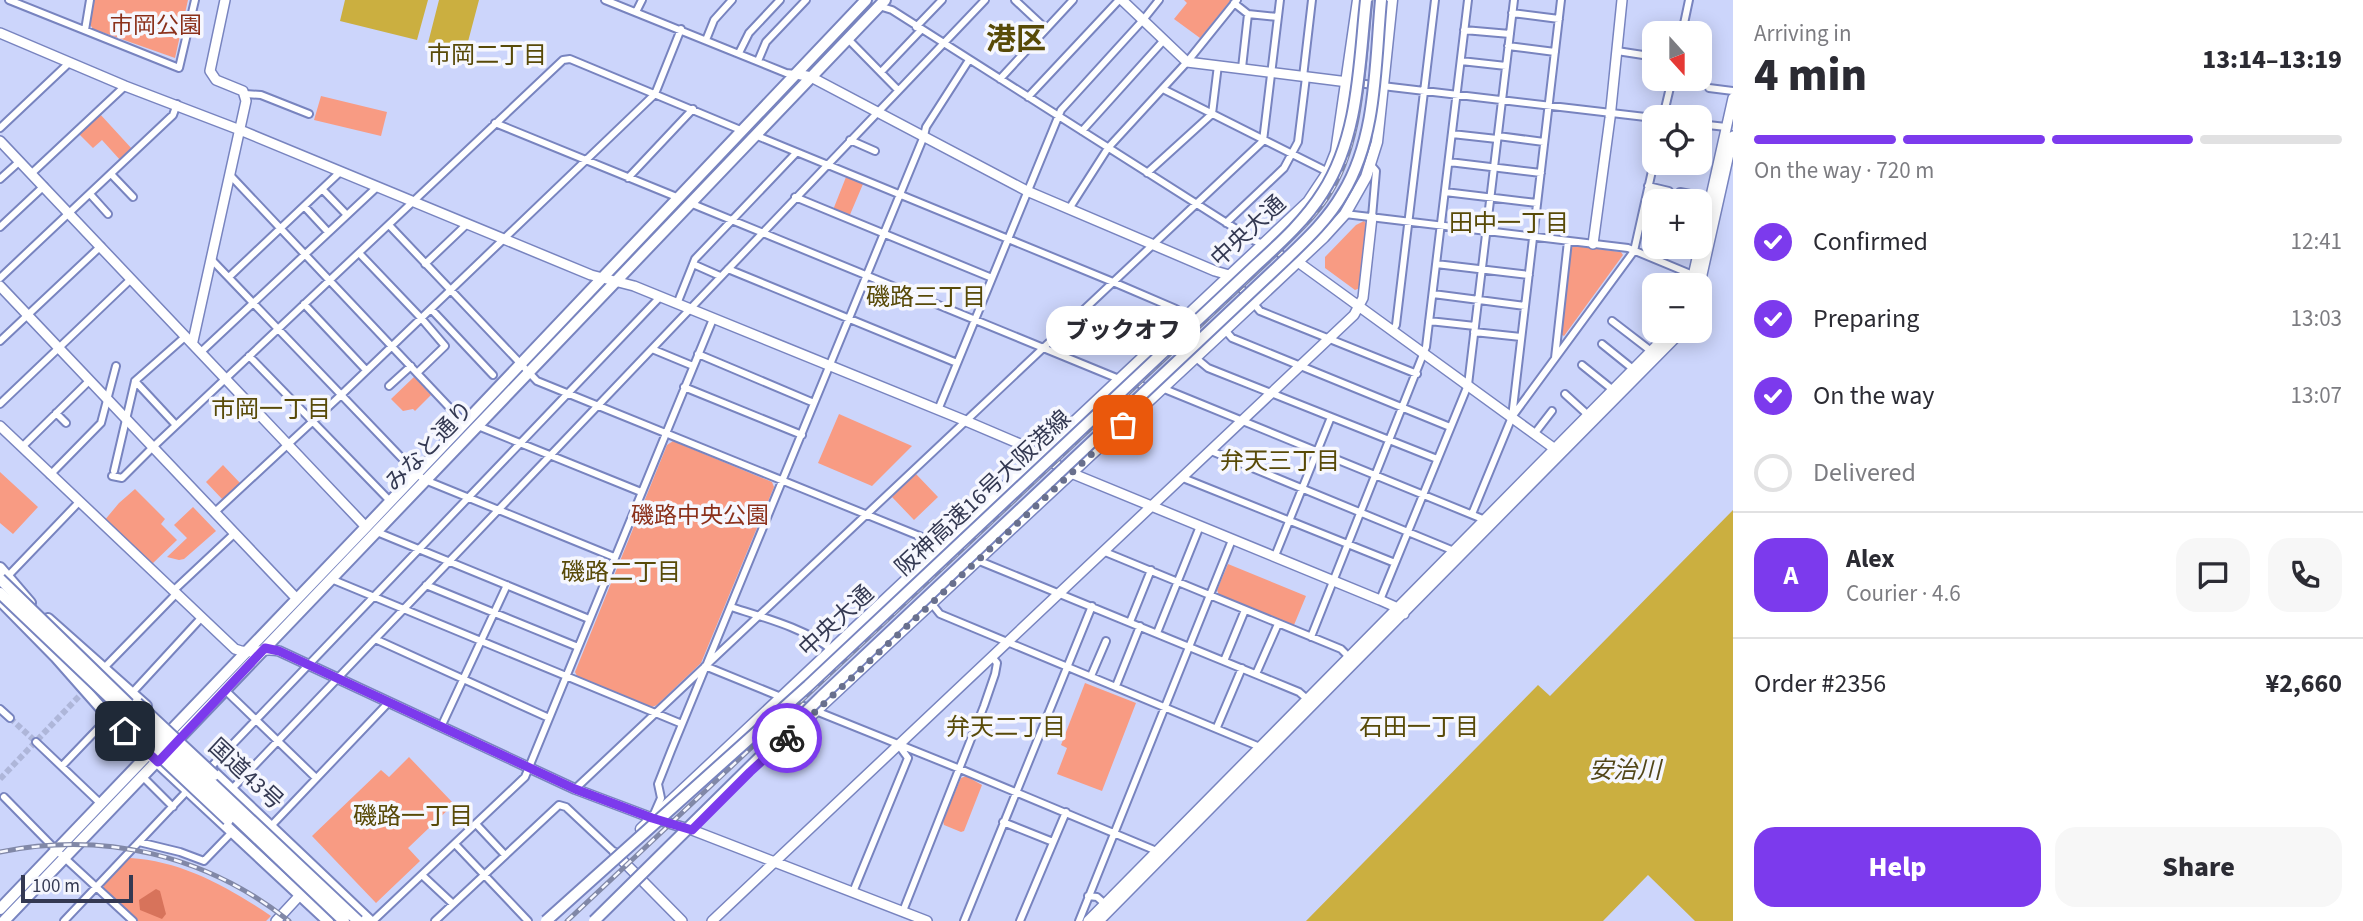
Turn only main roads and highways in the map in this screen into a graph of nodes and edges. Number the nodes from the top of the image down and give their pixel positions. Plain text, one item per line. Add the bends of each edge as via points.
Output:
1 (866, 0) edge
2 (1359, 0) edge
3 (1366, 0) edge
4 (1381, 0) edge
5 (1392, 0) edge
6 (879, 2) edge
7 (684, 201) junction
8 (525, 369) junction
9 (421, 477) junction
10 (371, 529) junction
11 (3, 575) edge
12 (0, 593) edge
13 (0, 602) edge
14 (89, 666) junction
15 (175, 735) junction
16 (149, 753) junction
17 (158, 762) junction
18 (0, 909) edge
19 (359, 916) edge
20 (4, 921) edge
21 (328, 921) edge
22 (341, 921) edge
23 (372, 921) edge
24 (539, 921) edge
25 (546, 921) edge
26 (594, 921) edge
27 (600, 921) edge

1 - 7 highway, みなと通り
2 - 24 main road, 中央大通 via 1336,152 1308,202
3 - 25 highway, 阪神高速16号大阪港線, bridge via 1344,148 1306,216 828,667
4 - 26 highway, 阪神高速16号大阪港線, bridge via 1364,142 1349,182 1326,218 821,697
5 - 27 main road via 1377,142 1367,177 1345,214 750,772
6 - 7 highway, みなと通り via 811,77
7 - 8 highway, みなと通り via 615,282
7 - 8 highway, みなと通り via 602,279
8 - 9 highway, みなと通り via 465,424
8 - 9 highway, みなと通り via 478,426
9 - 10 highway, みなと通り
9 - 10 highway, みなと通り via 390,501
10 - 15 highway, みなと通り via 297,599
10 - 15 highway, みなと通り via 331,579 225,690
11 - 14 highway, bridge
11 - 15 highway, 国道43号
12 - 22 highway, bridge via 142,741
13 - 16 highway
14 - 19 highway, bridge
14 - 19 highway, bridge via 156,720
15 - 16 highway, みなと通り
15 - 17 highway, みなと通り
15 - 19 highway, 国道43号
16 - 17 highway
16 - 18 highway, みなと通り
17 - 20 highway, みなと通り
17 - 21 highway
19 - 23 highway, 国道43号

